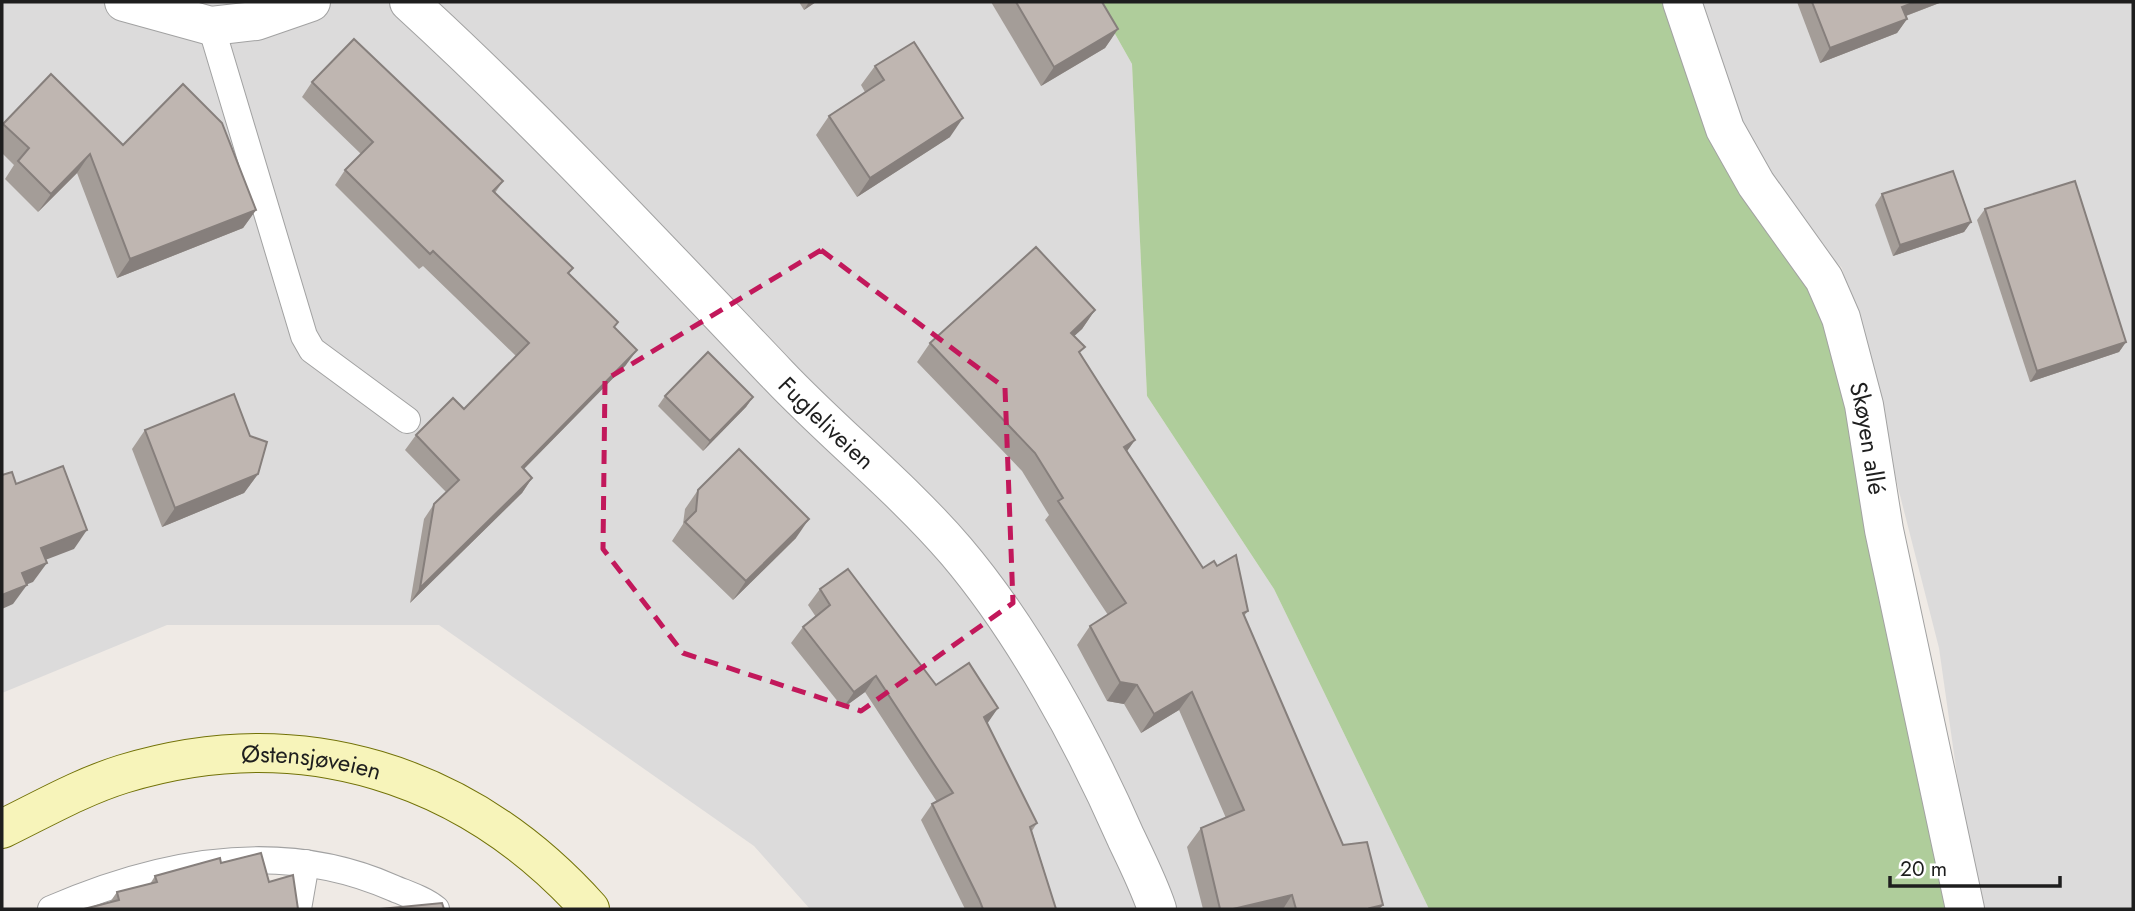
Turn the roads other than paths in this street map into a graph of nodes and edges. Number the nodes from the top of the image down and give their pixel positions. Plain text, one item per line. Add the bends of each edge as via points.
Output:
1 (124, 2) edge
2 (312, 2) edge
3 (409, 2) edge
4 (1682, 2) edge
5 (211, 26) junction
6 (407, 420) dead end
7 (2, 829) edge
8 (306, 863) junction
9 (51, 909) edge
10 (298, 909) edge
11 (436, 909) edge
12 (590, 909) edge
13 (1157, 909) edge
14 (1965, 909) edge

1 - 5 street
2 - 5 street via 256,21
3 - 13 street, Fugleliveien via 497,83 779,376 954,549 987,590 1055,698 1103,786
4 - 14 street, Skøyen allé via 1725,129 1756,184 1824,279 1841,318 1864,405 1884,530
5 - 6 lane via 304,336 312,349
7 - 12 main road, Østensjøveien via 122,775 189,759 252,752 297,754 358,764 460,803 517,839 558,873
8 - 9 lane via 269,858 156,871
8 - 10 lane
8 - 11 lane via 374,880

